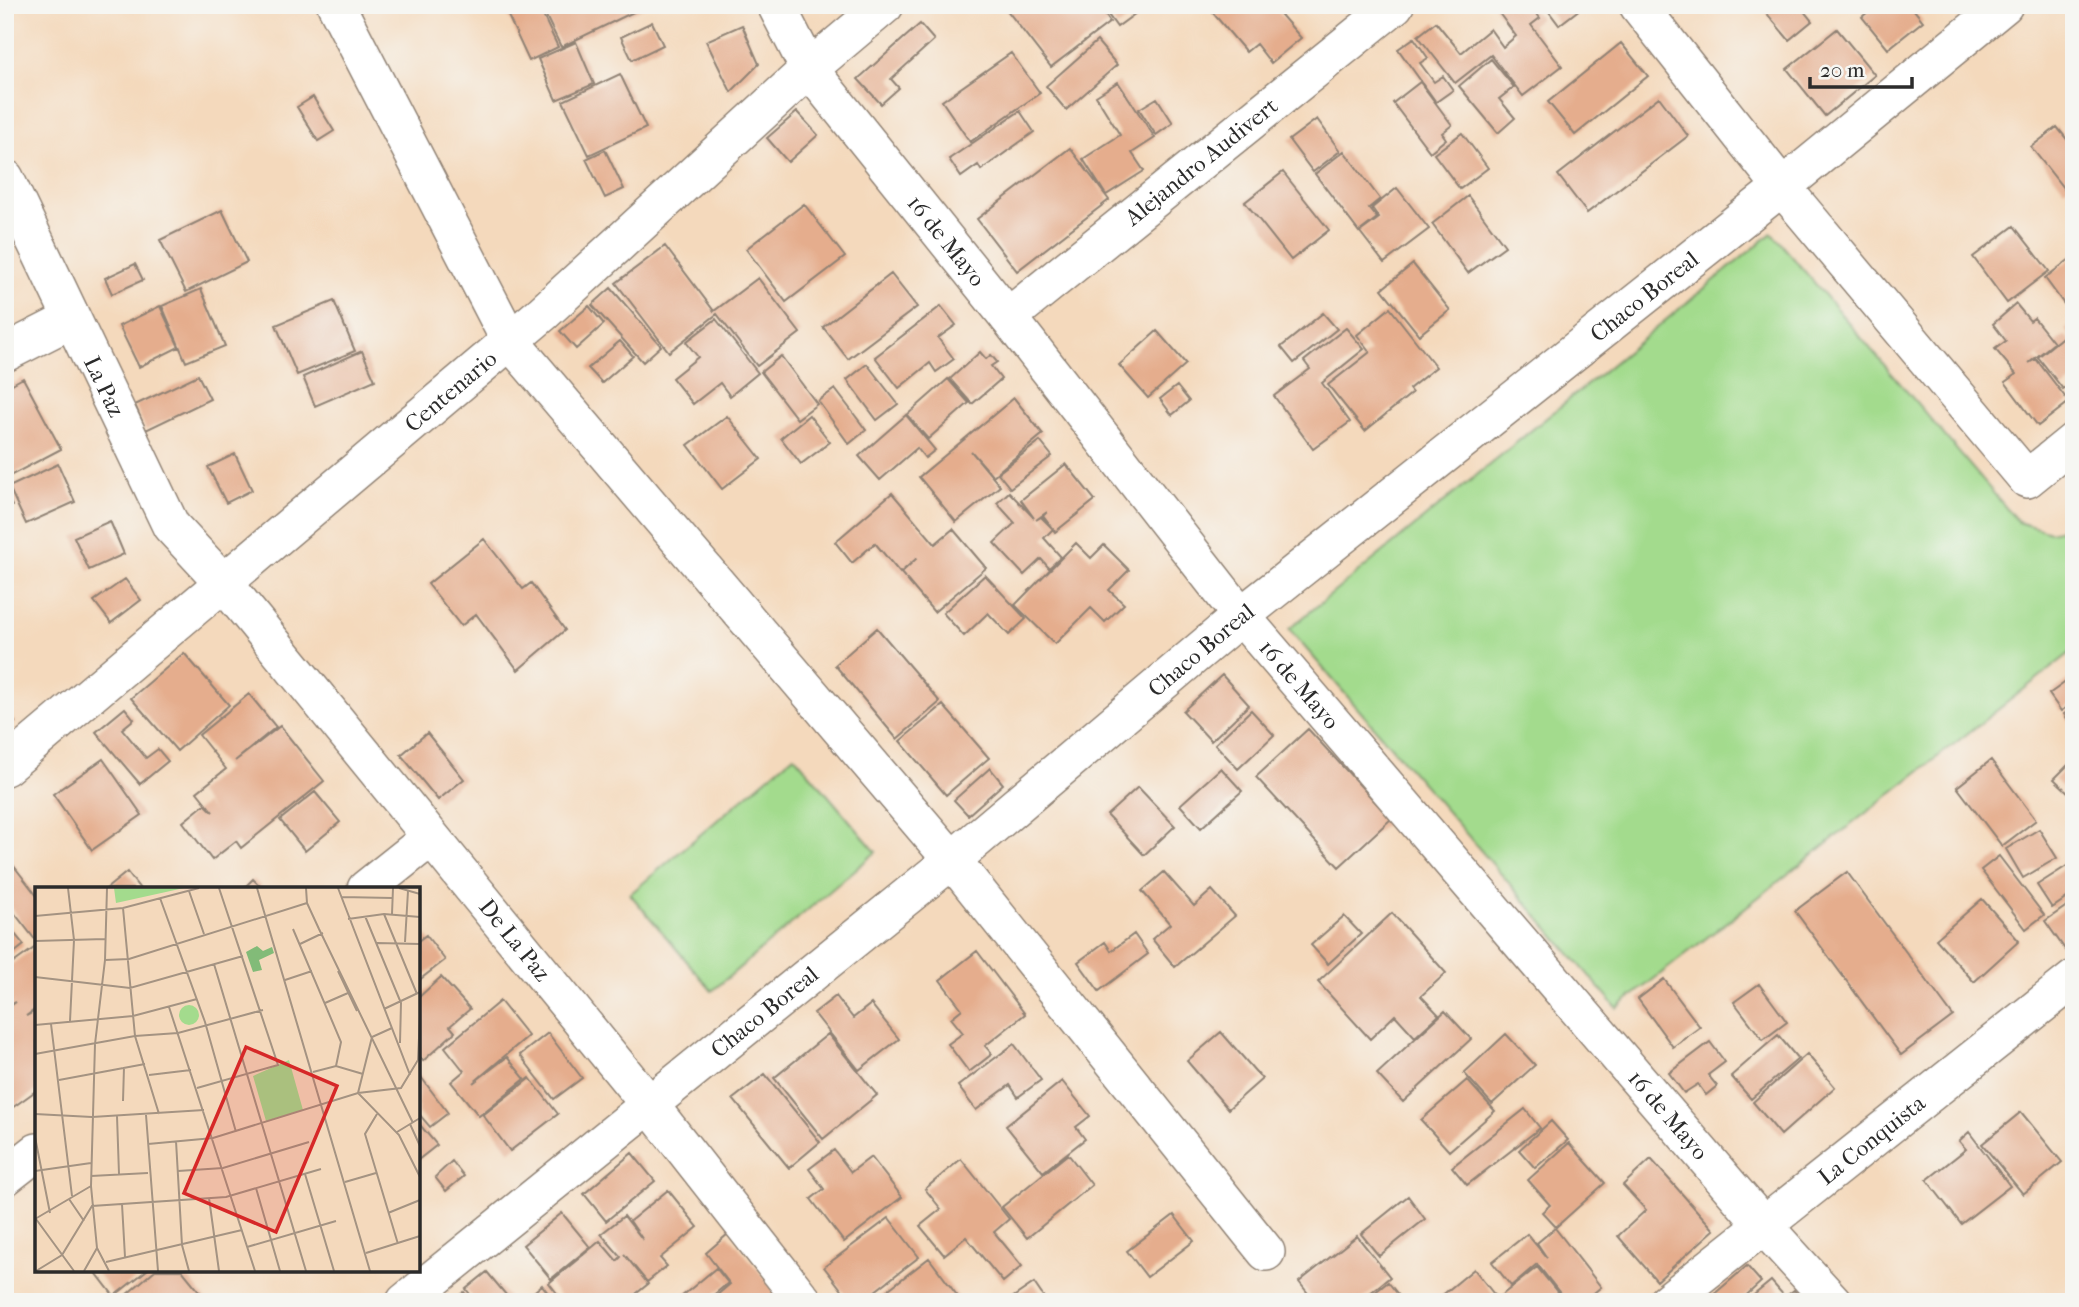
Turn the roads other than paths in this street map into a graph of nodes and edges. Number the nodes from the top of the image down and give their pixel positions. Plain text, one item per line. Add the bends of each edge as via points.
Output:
1 (336, 5) edge
2 (776, 5) edge
3 (885, 5) edge
4 (1395, 5) edge
5 (1638, 5) edge
6 (2004, 5) edge
7 (809, 69) junction
8 (5, 178) edge
9 (1782, 187) junction
10 (1009, 317) junction
11 (70, 320) junction
12 (510, 341) junction
13 (5, 353) edge
14 (2057, 464) edge
15 (223, 582) junction
16 (1241, 615) junction
17 (5, 767) edge
18 (430, 838) junction
19 (951, 860) junction
20 (369, 887) edge
21 (2074, 979) edge
22 (648, 1103) junction
23 (35, 1154) edge
24 (5, 1177) edge
25 (1762, 1224) junction
26 (1265, 1252) dead end
27 (405, 1302) edge
28 (804, 1302) edge
29 (1667, 1302) edge
30 (1833, 1302) edge

1 - 12 street
2 - 7 street, 16 de Mayo
3 - 7 street, Centenario
4 - 10 street, Alejandro Audivert
5 - 9 street
6 - 9 street, Chaco Boreal
7 - 10 street, 16 de Mayo
7 - 12 street, Centenario
8 - 11 street, La Paz
9 - 14 street
9 - 16 street, Chaco Boreal
10 - 16 street, 16 de Mayo
11 - 13 street
11 - 15 street, La Paz via 171,526
12 - 15 street, Centenario
12 - 19 street
15 - 17 street, Centenario
15 - 18 street, De La Paz
16 - 19 street, Chaco Boreal
16 - 25 street, 16 de Mayo
18 - 20 street
18 - 22 street, De La Paz
19 - 22 street, Chaco Boreal
19 - 26 street
21 - 25 street, La Conquista
22 - 27 street, Chaco Boreal
22 - 28 street, De La Paz
23 - 24 street
25 - 29 street, La Conquista
25 - 30 street, 16 de Mayo

